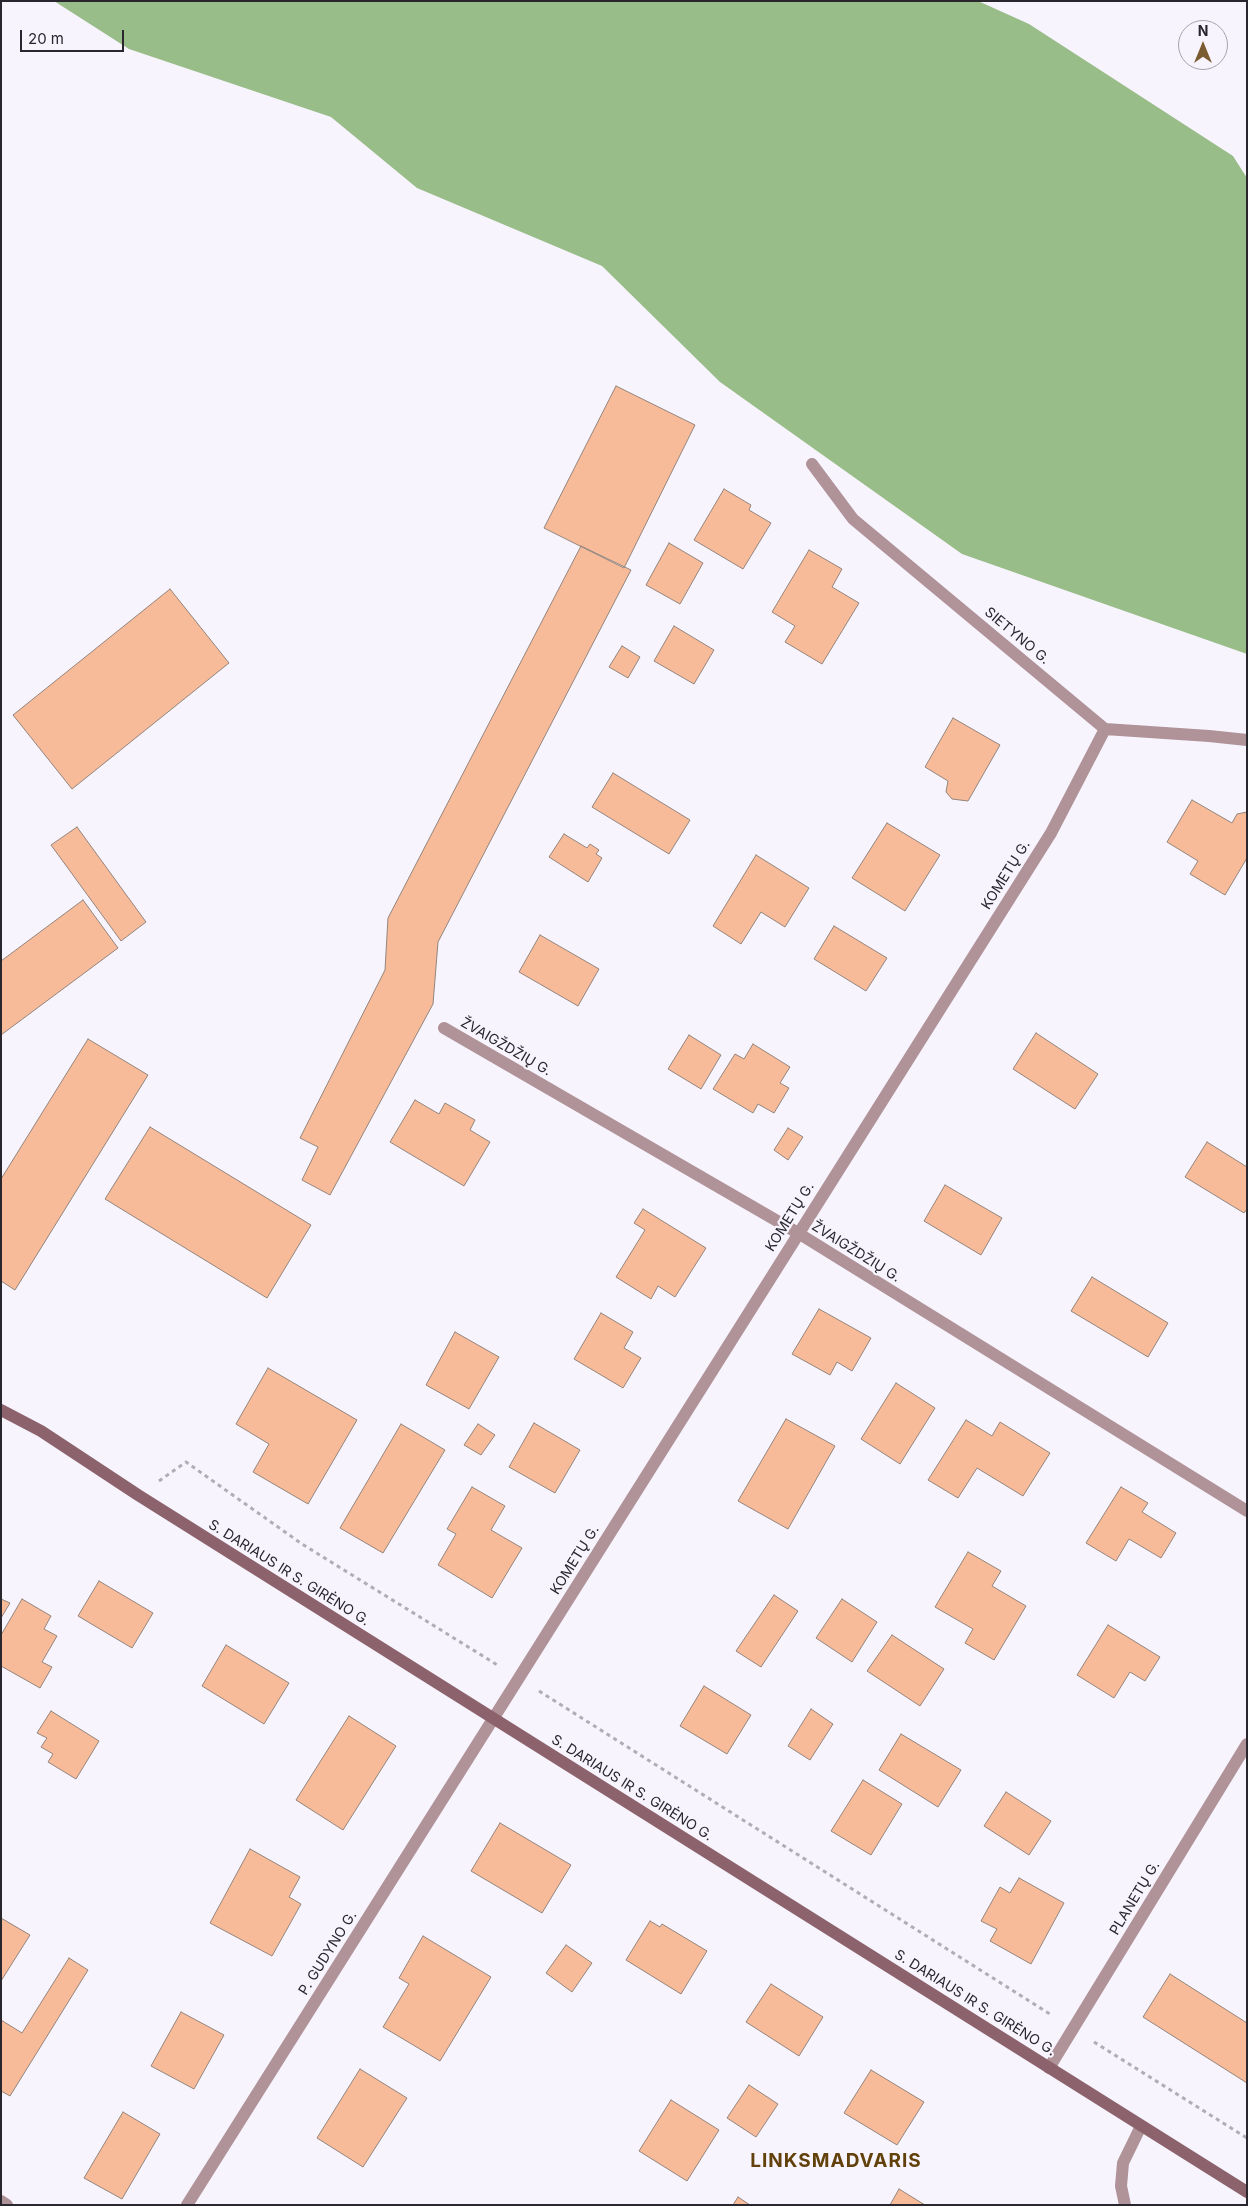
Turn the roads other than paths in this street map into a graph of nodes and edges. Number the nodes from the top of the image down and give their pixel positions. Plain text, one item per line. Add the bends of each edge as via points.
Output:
1 (812, 464) dead end
2 (1105, 729) junction
3 (1247, 740) edge
4 (444, 1028) dead end
5 (798, 1233) junction
6 (1, 1410) edge
7 (1247, 1511) edge
8 (493, 1718) junction
9 (1247, 1744) edge
10 (1049, 2068) junction
11 (1142, 2126) junction
12 (1247, 2192) edge
13 (1, 2201) edge
14 (7, 2205) edge
15 (188, 2205) edge
16 (1125, 2205) edge

1 - 2 street, SIETYNO G. via 853,519
2 - 3 street
2 - 5 street, KOMETŲ G. via 1050,833
4 - 5 street, ŽVAIGŽDŽIŲ G.
5 - 7 street, ŽVAIGŽDŽIŲ G.
5 - 8 street, KOMETŲ G.
6 - 8 street, S. DARIAUS IR S. GIRĖNO G. via 41,1431
8 - 10 street, S. DARIAUS IR S. GIRĖNO G.
8 - 15 street, P. GUDYNO G.
9 - 10 street, PLANETŲ G.
10 - 11 street, S. DARIAUS IR S. GIRĖNO G.
11 - 12 street, S. DARIAUS IR S. GIRĖNO G.
11 - 16 street via 1123,2163 1121,2186
13 - 14 street

